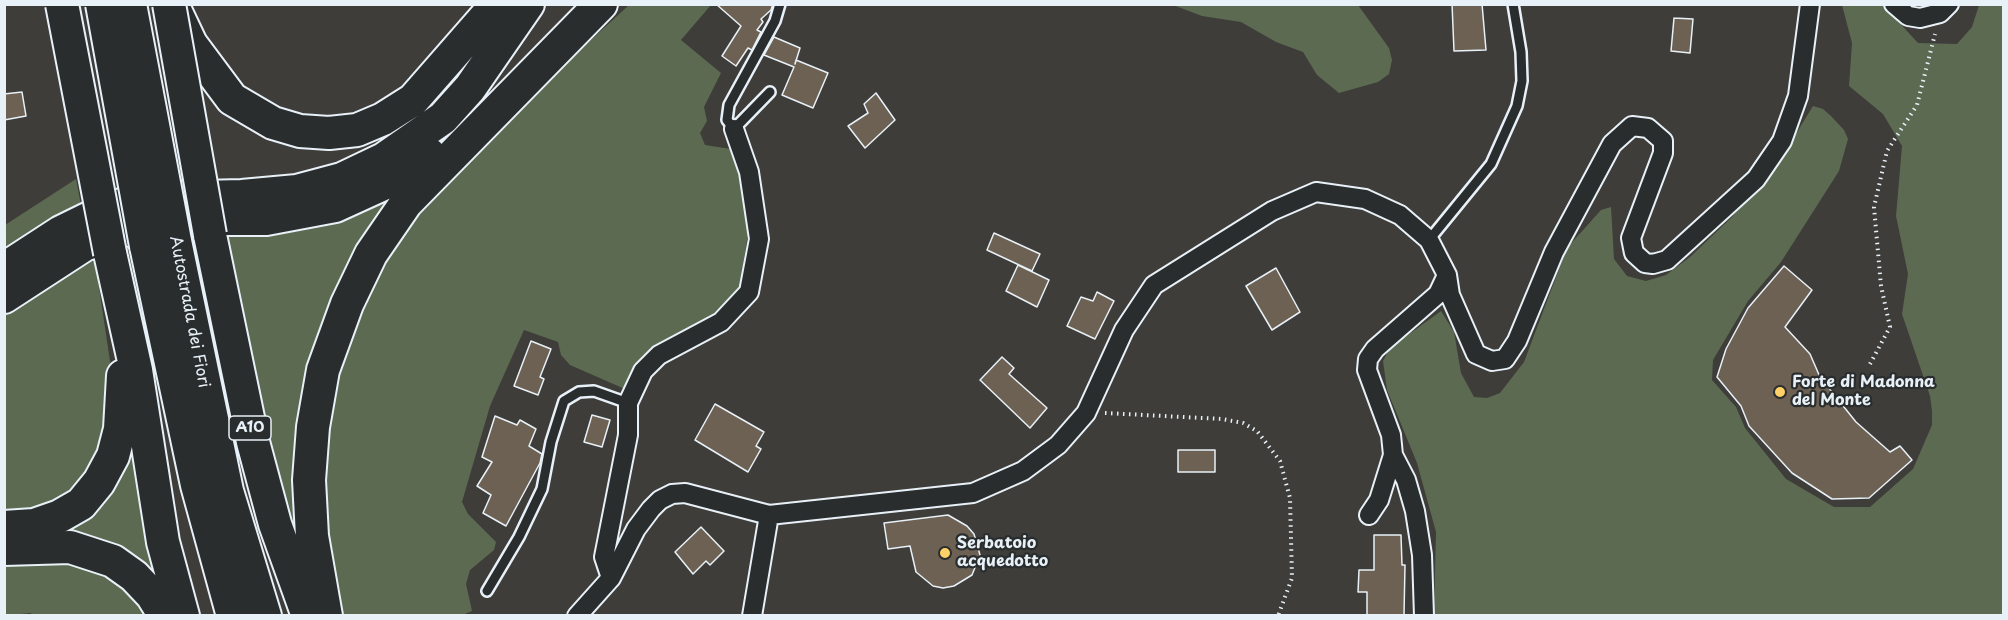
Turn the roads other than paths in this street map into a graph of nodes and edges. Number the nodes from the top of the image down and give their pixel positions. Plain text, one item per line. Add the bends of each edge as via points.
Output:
1 (62, 4) edge
2 (102, 4) edge
3 (130, 4) edge
4 (171, 4) edge
5 (497, 4) edge
6 (528, 4) edge
7 (601, 4) edge
8 (780, 4) edge
9 (1513, 4) edge
10 (1810, 4) edge
11 (1894, 4) edge
12 (1944, 9) edge
13 (544, 61) junction
14 (770, 92) dead end
15 (734, 129) junction
16 (1429, 240) junction
17 (161, 244) junction
18 (110, 253) junction
19 (4, 269) edge
20 (1447, 275) junction
21 (4, 297) edge
22 (628, 403) junction
23 (1393, 455) junction
24 (769, 515) junction
25 (1369, 516) dead end
26 (4, 526) edge
27 (4, 549) edge
28 (611, 578) junction
29 (487, 591) dead end
30 (165, 615) edge
31 (183, 615) edge
32 (233, 615) edge
33 (265, 615) edge
34 (308, 615) edge
35 (326, 615) edge
36 (577, 615) edge
37 (752, 615) edge
38 (1424, 615) edge

1 - 18 highway, bridge
2 - 17 highway, Autostrada dei Fiori / A10, bridge
3 - 17 highway, Autostrada dei Fiori, bridge
4 - 5 highway via 196,52 232,99 273,123 328,133 357,130 413,100
4 - 34 highway, A10, bridge via 210,235 253,442 275,524
6 - 19 highway via 470,88 443,118 384,159 342,179 297,191 159,198 112,207 61,232
7 - 13 highway
8 - 15 lane via 775,21 729,105 727,120
9 - 16 lane via 1521,52 1522,81 1517,106 1491,164
10 - 20 street via 1798,96 1782,141 1756,179 1667,260 1645,263 1631,246 1663,153 1663,141 1648,128 1632,126 1612,144 1554,252 1517,341 1505,359 1492,361 1476,354 1450,295
11 - 12 street via 1908,16 1920,18
13 - 21 highway via 430,154 363,195 334,206 266,219 177,219 132,227 84,245
13 - 35 highway via 406,203 371,254 347,304 323,370 309,480 312,536
14 - 15 lane
15 - 22 street via 748,172 759,239 749,292 721,322 659,355 643,371
16 - 20 street
16 - 24 street via 1400,215 1365,199 1316,192 1272,211 1155,285 1124,330 1086,413 1058,445 1023,471 973,493
17 - 32 highway, Autostrada dei Fiori / A10 via 197,485
17 - 33 highway, Autostrada dei Fiori / A10
18 - 26 highway via 124,385 113,456 81,504 34,525
18 - 31 highway via 136,370 163,542
20 - 23 street via 1438,294 1368,359
22 - 28 street via 628,435 604,557
22 - 29 lane via 594,391 579,392 564,401 542,489
23 - 25 street via 1379,500
23 - 38 street via 1415,511 1422,555
24 - 28 street via 685,493 672,494 660,500 636,529
24 - 37 street
27 - 30 highway via 70,547 113,561 140,583
28 - 36 street

